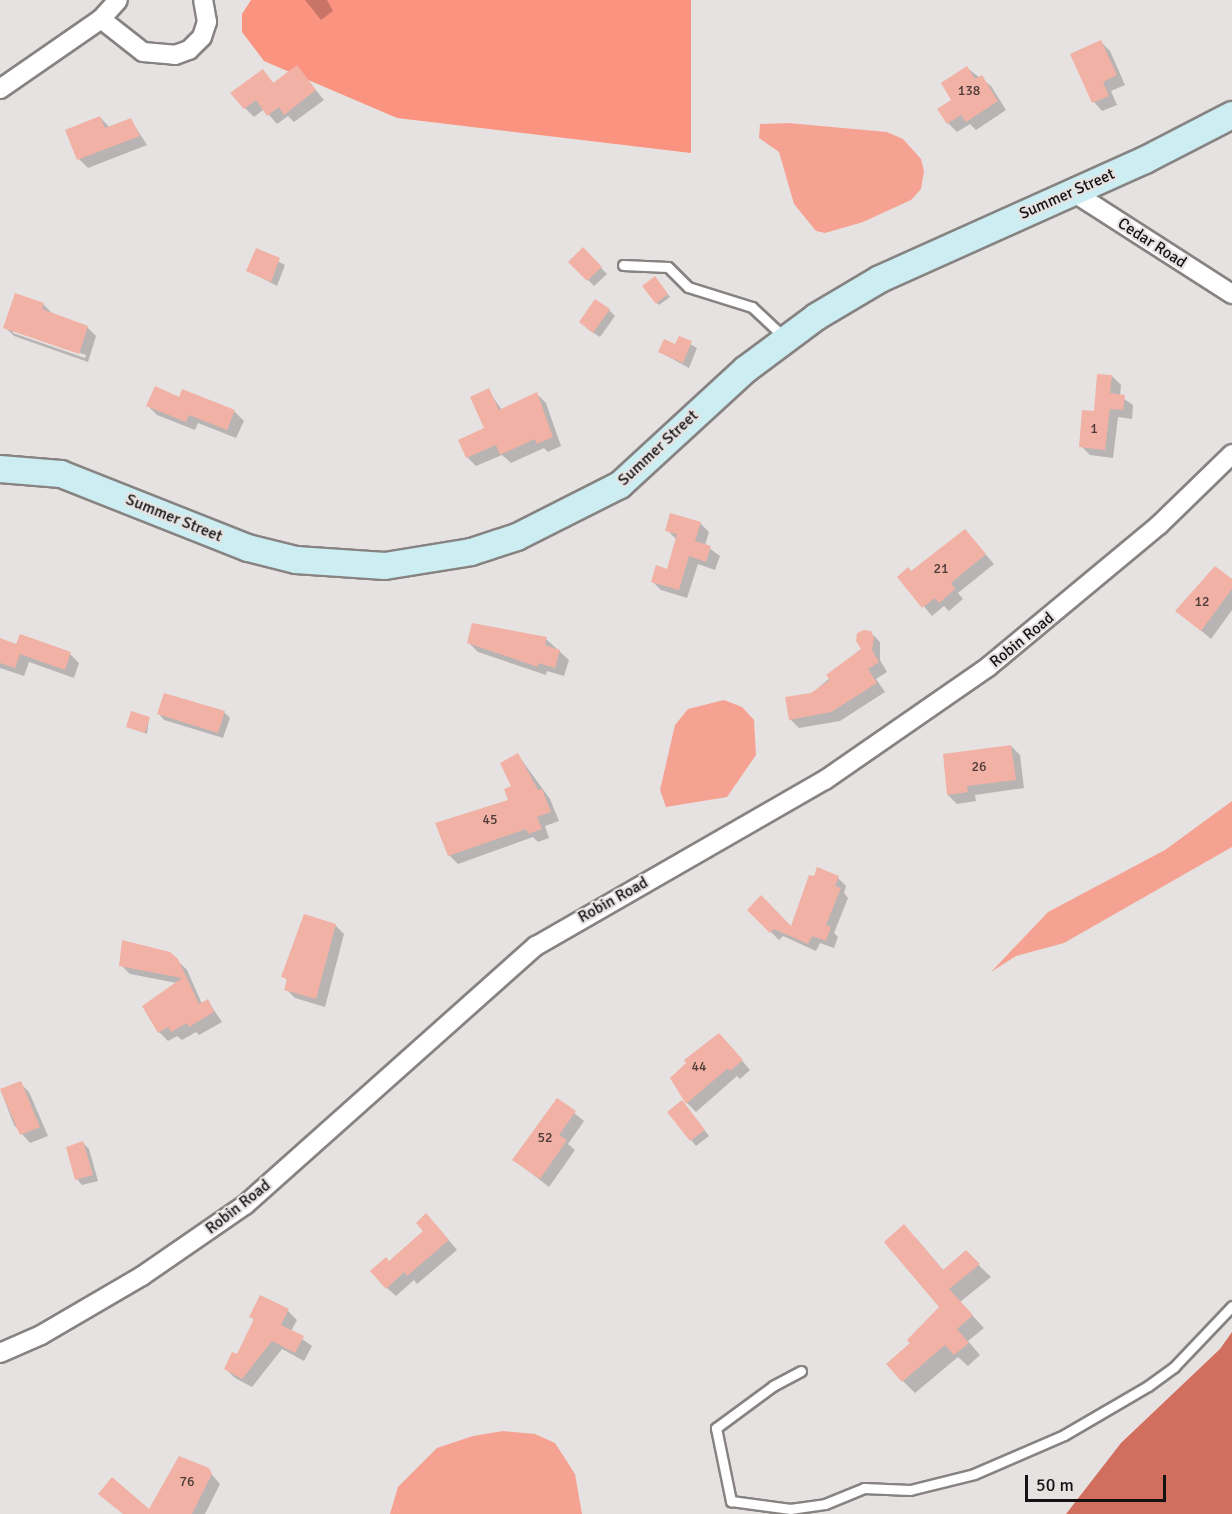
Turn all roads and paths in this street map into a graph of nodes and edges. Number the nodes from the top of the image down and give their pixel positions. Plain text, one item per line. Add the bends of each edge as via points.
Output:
1 (118, 0) edge
2 (203, 0) edge
3 (101, 19) junction
4 (0, 89) edge
5 (1232, 115) edge
6 (1073, 192) junction
7 (623, 265) dead end
8 (1232, 294) edge
9 (786, 339) junction
10 (1232, 454) edge
11 (0, 469) edge
12 (1232, 1306) edge
13 (0, 1353) edge
14 (801, 1371) dead end

1 - 3 street
2 - 3 street via 207,22 202,37 189,50 175,56 143,52
3 - 4 street
5 - 6 street, Summer Street
6 - 8 street, Cedar Road
6 - 9 street, Summer Street via 880,279
7 - 9 lane via 668,267 688,287 752,307
9 - 11 street, Summer Street via 692,416 620,485 517,537 423,562 385,566 296,560 248,548 61,474
10 - 13 street, Robin Road via 1159,525 988,667 825,780 536,946 245,1205 142,1276 41,1335
12 - 14 lane via 1174,1367 1148,1386 1064,1434 974,1474 910,1490 864,1488 825,1504 790,1509 731,1501 716,1428 773,1386

